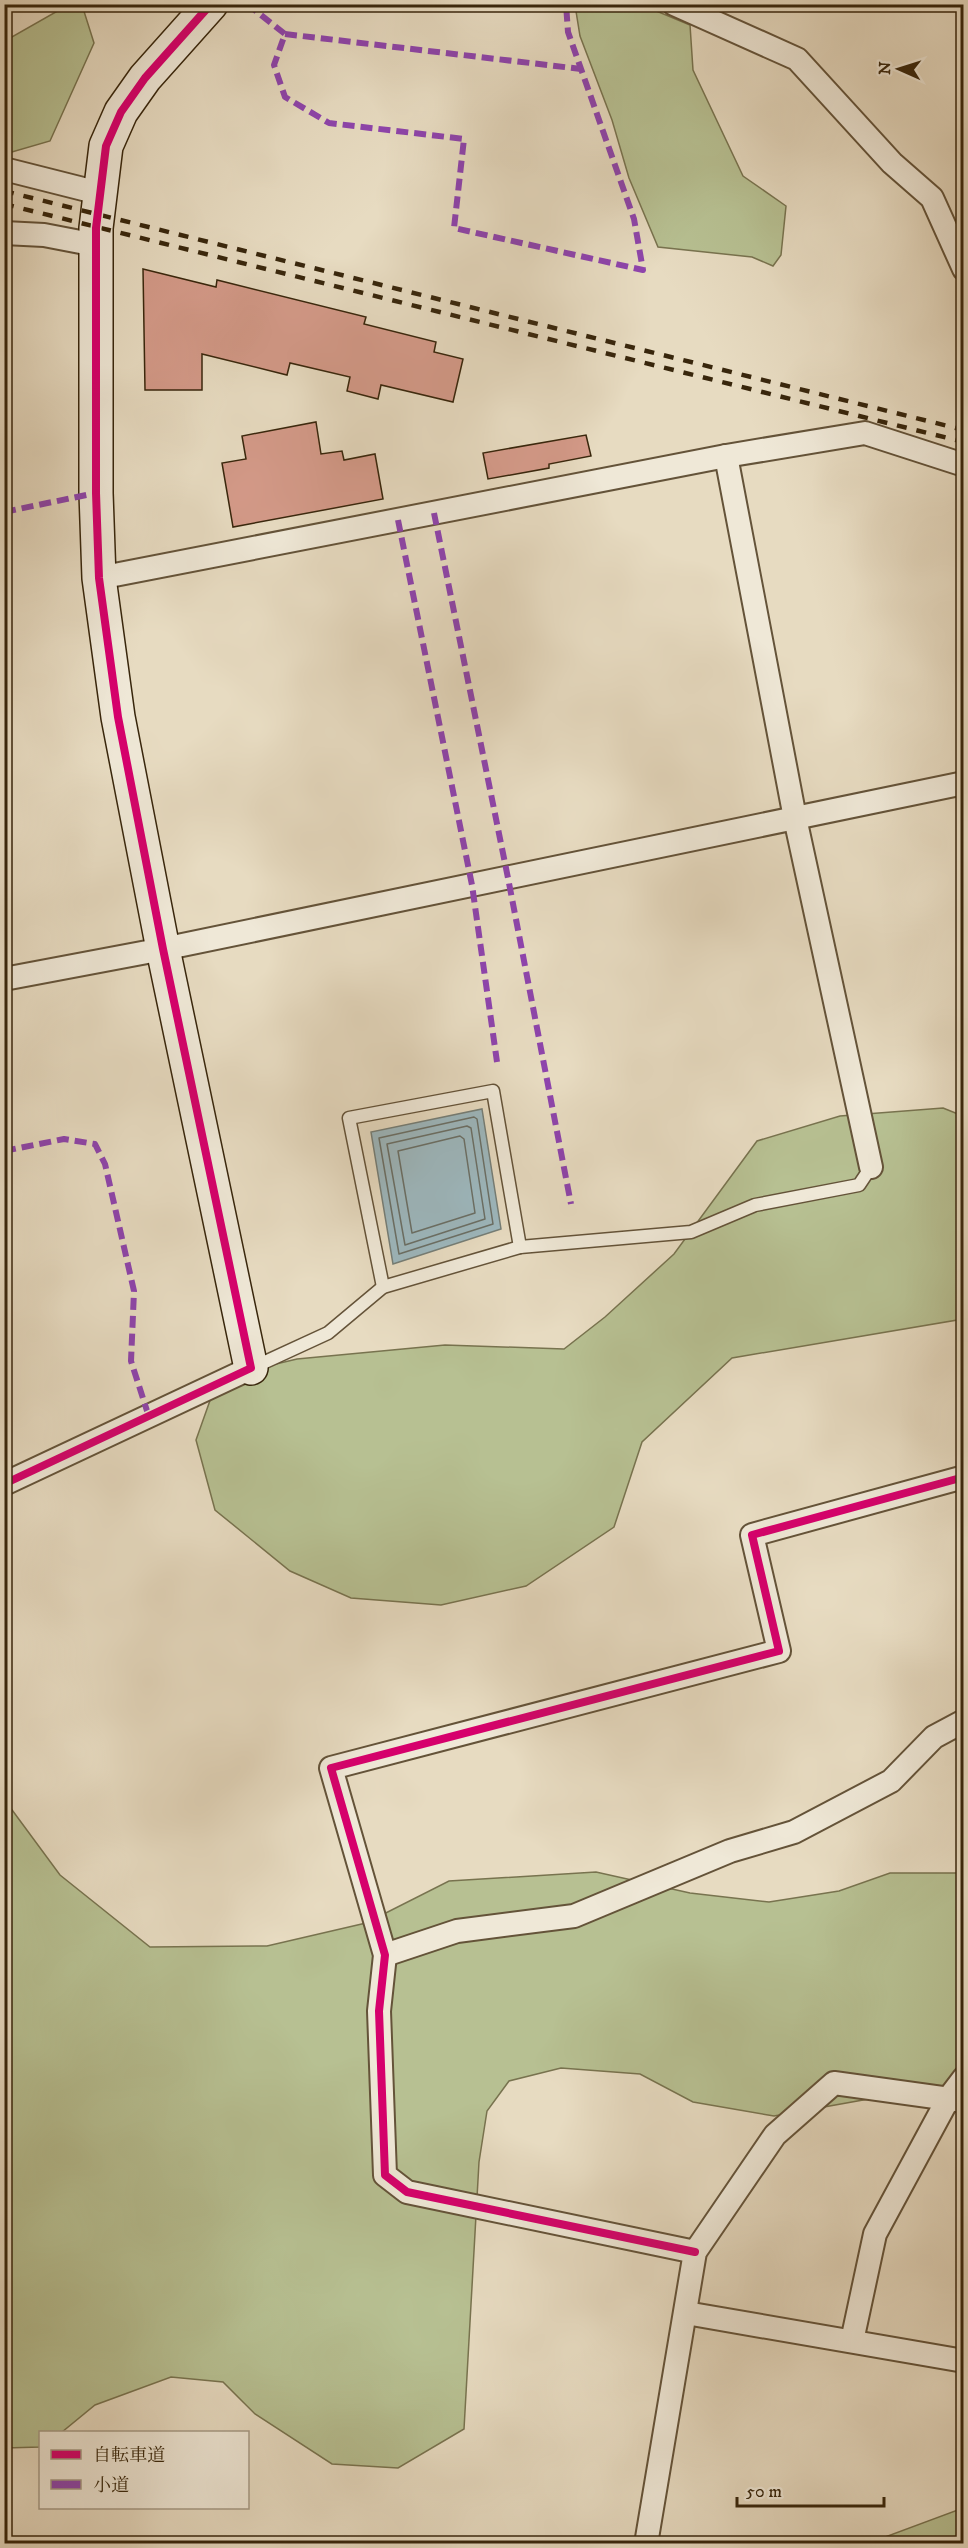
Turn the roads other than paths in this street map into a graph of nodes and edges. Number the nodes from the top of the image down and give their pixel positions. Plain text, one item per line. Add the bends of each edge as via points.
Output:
1 (211, 4) edge
2 (674, 4) edge
3 (4, 169) edge
4 (99, 193) junction
5 (4, 233) edge
6 (96, 245) junction
7 (963, 269) edge
8 (726, 456) junction
9 (963, 465) edge
10 (99, 578) junction
11 (963, 783) edge
12 (795, 818) junction
13 (163, 949) junction
14 (4, 979) edge
15 (870, 1167) joint
16 (520, 1246) junction
17 (383, 1287) junction
18 (251, 1368) junction
19 (963, 1477) edge
20 (4, 1484) edge
21 (963, 1722) edge
22 (385, 1955) junction
23 (963, 2078) edge
24 (956, 2100) edge
25 (694, 2252) junction
26 (686, 2313) junction
27 (852, 2341) junction
28 (963, 2361) edge
29 (646, 2544) edge

1 - 4 street via 145,78 121,112 106,146
2 - 7 street via 797,59 892,163 932,198
3 - 4 street
4 - 6 street
5 - 6 street via 44,235
6 - 10 street
8 - 9 street via 865,433
8 - 10 street
8 - 12 street
10 - 13 street via 118,717
11 - 12 street
12 - 13 street
12 - 15 street
13 - 14 street
13 - 18 street
15 - 16 lane via 859,1185 755,1205 691,1232
16 - 17 lane
16 - 17 lane via 493,1091 349,1118
17 - 18 lane via 328,1333
18 - 20 street
19 - 22 street via 752,1534 779,1651 331,1768
21 - 22 street via 934,1737 891,1781 794,1832 730,1851 574,1916 457,1932
22 - 25 street via 379,2011 385,2175 407,2192
23 - 24 street
24 - 25 street via 834,2083 775,2135
24 - 27 street via 875,2234
25 - 26 street
26 - 27 street
26 - 29 street
27 - 28 street

